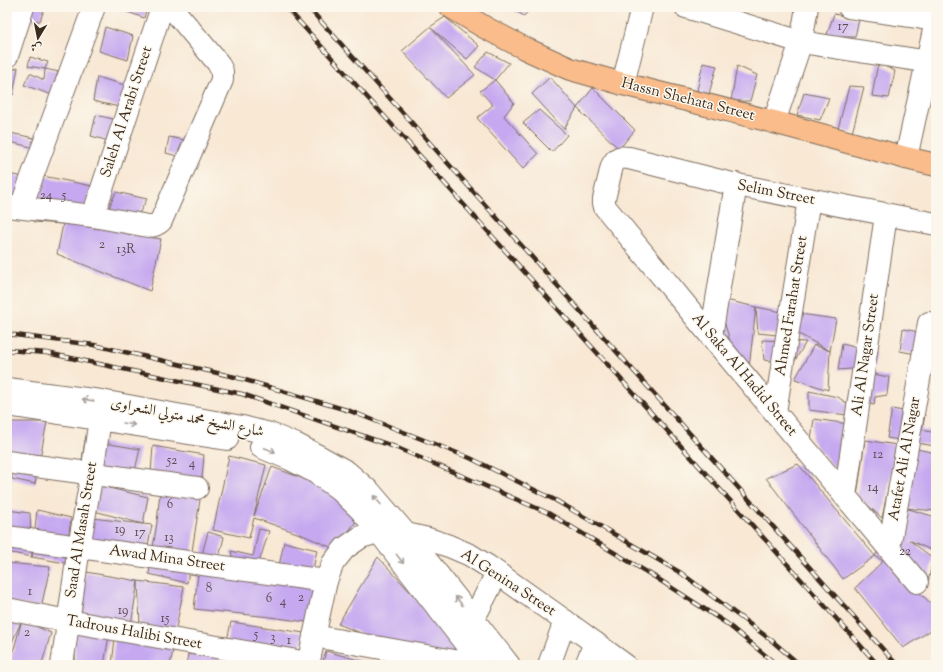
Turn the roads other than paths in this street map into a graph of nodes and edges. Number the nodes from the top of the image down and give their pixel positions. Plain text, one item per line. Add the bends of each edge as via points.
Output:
1 (23, 7) edge
2 (94, 7) edge
3 (162, 7) edge
4 (171, 7) edge
5 (451, 7) edge
6 (642, 7) edge
7 (686, 7) edge
8 (807, 7) edge
9 (850, 7) edge
10 (936, 21) edge
11 (801, 42) junction
12 (8, 51) edge
13 (932, 62) edge
14 (623, 84) junction
15 (774, 122) junction
16 (618, 158) joint
17 (906, 158) junction
18 (936, 165) edge
19 (736, 184) junction
20 (808, 199) junction
21 (14, 206) edge
22 (886, 215) junction
23 (93, 216) junction
24 (936, 224) edge
25 (929, 323) dead end
26 (711, 336) junction
27 (7, 389) edge
28 (7, 405) edge
29 (775, 412) junction
30 (100, 419) junction
31 (7, 462) edge
32 (92, 473) junction
33 (197, 488) dead end
34 (846, 496) junction
35 (379, 532) junction
36 (406, 534) junction
37 (7, 537) edge
38 (79, 547) junction
39 (889, 548) junction
40 (497, 574) junction
41 (326, 581) junction
42 (916, 582) dead end
43 (7, 609) edge
44 (473, 620) junction
45 (68, 621) junction
46 (565, 621) junction
47 (314, 636) junction
48 (595, 643) junction
49 (308, 664) edge
50 (62, 665) edge
51 (477, 665) edge
52 (482, 665) edge
53 (509, 665) edge
54 (549, 665) edge
55 (586, 665) edge
56 (625, 665) edge

1 - 12 street
2 - 21 street
3 - 23 street, Saleh Al Arabi Street
4 - 23 street via 218,64 222,71 220,88 161,221 148,226
5 - 14 main road, Hassn Shehata Street via 524,48 570,69
6 - 14 street
7 - 11 street
8 - 11 street
9 - 10 street
10 - 13 street
11 - 13 street
11 - 15 street
13 - 17 street
14 - 15 main road, Hassn Shehata Street
15 - 17 main road, Hassn Shehata Street
16 - 19 street, Selim Street via 629,158
16 - 26 street, Al Saka Al Hadid Street via 612,166 604,199 605,206
17 - 18 main road, Hassn Shehata Street
19 - 20 street, Selim Street
19 - 26 street
20 - 22 street, Selim Street
20 - 29 street, Ahmed Farahat Street
21 - 23 street
22 - 24 street, Selim Street
22 - 34 street, Ali Al Nagar Street
25 - 39 street, Atafet Ali Al Nagar
26 - 29 street, Al Saka Al Hadid Street
36 -> 27 street, شارع الشيخ محمد متولي الشعراوى via 370,492 347,472 297,445 270,434 101,402
28 - 30 street, شارع الشيخ محمد متولي الشعراوى
29 - 34 street, Al Saka Al Hadid Street
30 - 32 street, Saad Al Masah Street
30 -> 35 street, شارع الشيخ محمد متولي الشعراوى via 235,441 290,458 339,489
31 - 32 street
32 - 33 street
32 - 38 street, Saad Al Masah Street
34 - 39 street, Al Saka Al Hadid Street
35 - 36 street, Al Genina Street
35 - 41 street via 361,537 345,548 333,563
35 -> 52 street, شارع الشيخ محمد متولي الشعراوى
36 - 40 street, Al Genina Street via 450,546 470,555
44 -> 36 street, شارع الشيخ محمد متولي الشعراوى
37 - 38 street, Awad Mina Street
38 - 41 street, Awad Mina Street
38 - 45 street, Saad Al Masah Street
39 - 42 street, Al Saka Al Hadid Street
40 - 44 street
40 - 46 street, Al Genina Street
41 - 47 street
43 - 45 street, Tadrous Halibi Street
44 - 53 street, شارع الشيخ محمد متولي الشعراوى
45 - 49 street, Tadrous Halibi Street
45 - 50 street, Saad Al Masah Street
46 - 48 street, Al Genina Street
46 - 54 street
47 - 49 street
47 - 51 street
48 - 55 street
48 - 56 street, Al Genina Street

